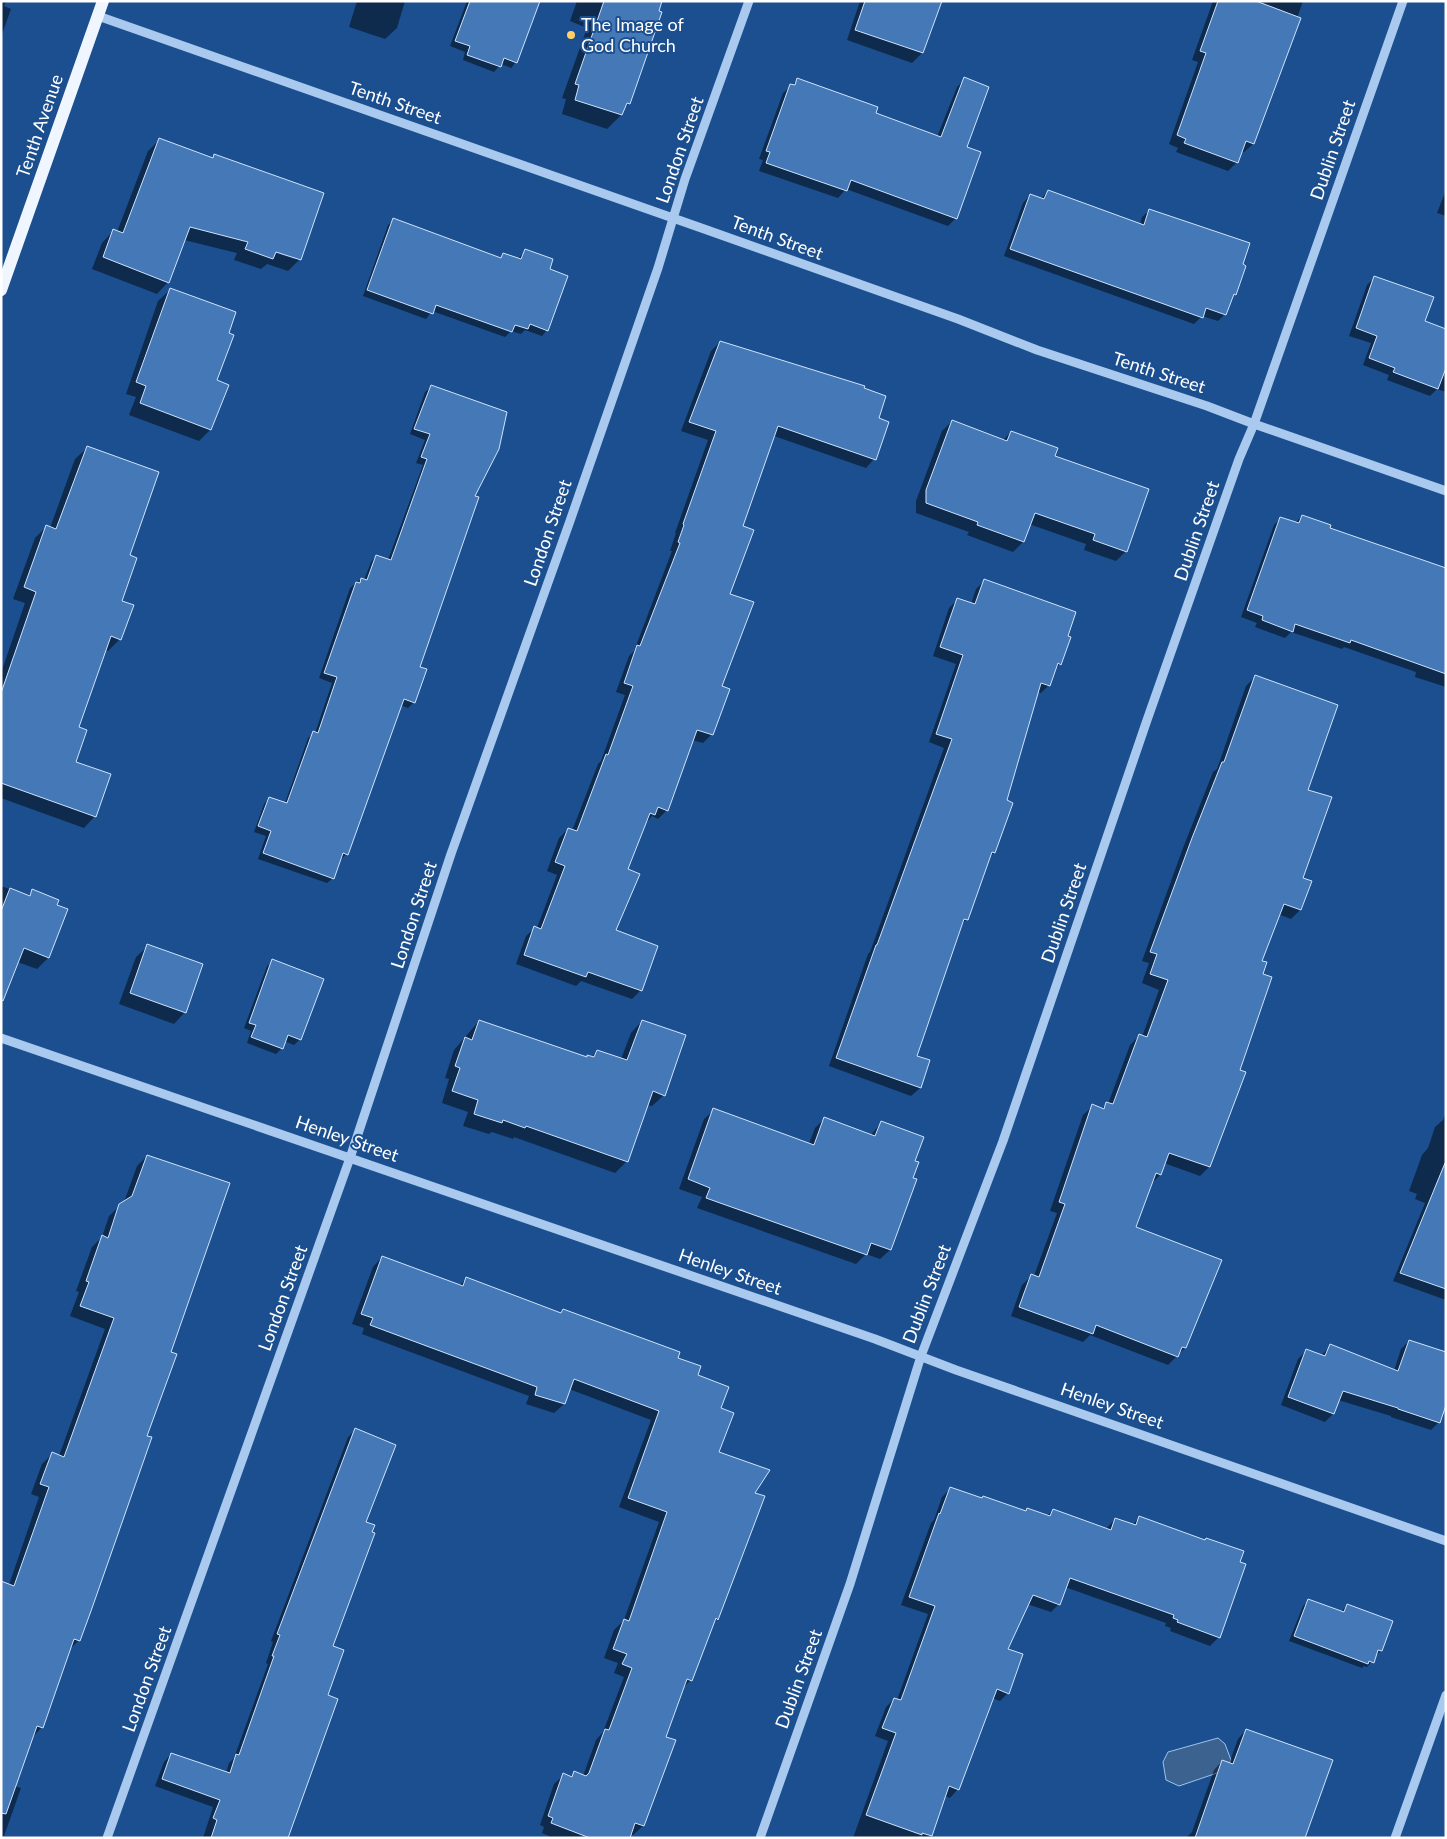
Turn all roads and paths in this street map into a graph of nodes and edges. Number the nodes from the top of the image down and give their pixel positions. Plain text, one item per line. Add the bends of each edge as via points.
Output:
1 (103, 1) edge
2 (749, 1) edge
3 (1402, 1) edge
4 (98, 16) junction
5 (673, 218) junction
6 (1, 290) edge
7 (1254, 424) junction
8 (1446, 491) edge
9 (1, 1038) edge
10 (350, 1158) junction
11 (921, 1356) junction
12 (1446, 1542) edge
13 (1446, 1695) edge
14 (107, 1838) edge
15 (760, 1838) edge
16 (1395, 1838) edge

1 - 4 main road, Tenth Avenue
2 - 5 street, London Street
3 - 7 street, Dublin Street
4 - 5 street, Tenth Street
4 - 6 main road, Tenth Avenue
5 - 7 street, Tenth Street
5 - 10 street, London Street via 570,521 451,854
7 - 8 street, Tenth Street
7 - 11 street, Dublin Street via 1149,713 1003,1141
9 - 10 street, Henley Street
10 - 11 street, Henley Street
10 - 14 street, London Street
11 - 12 street, Henley Street
11 - 15 street, Dublin Street via 850,1584
13 - 16 street

